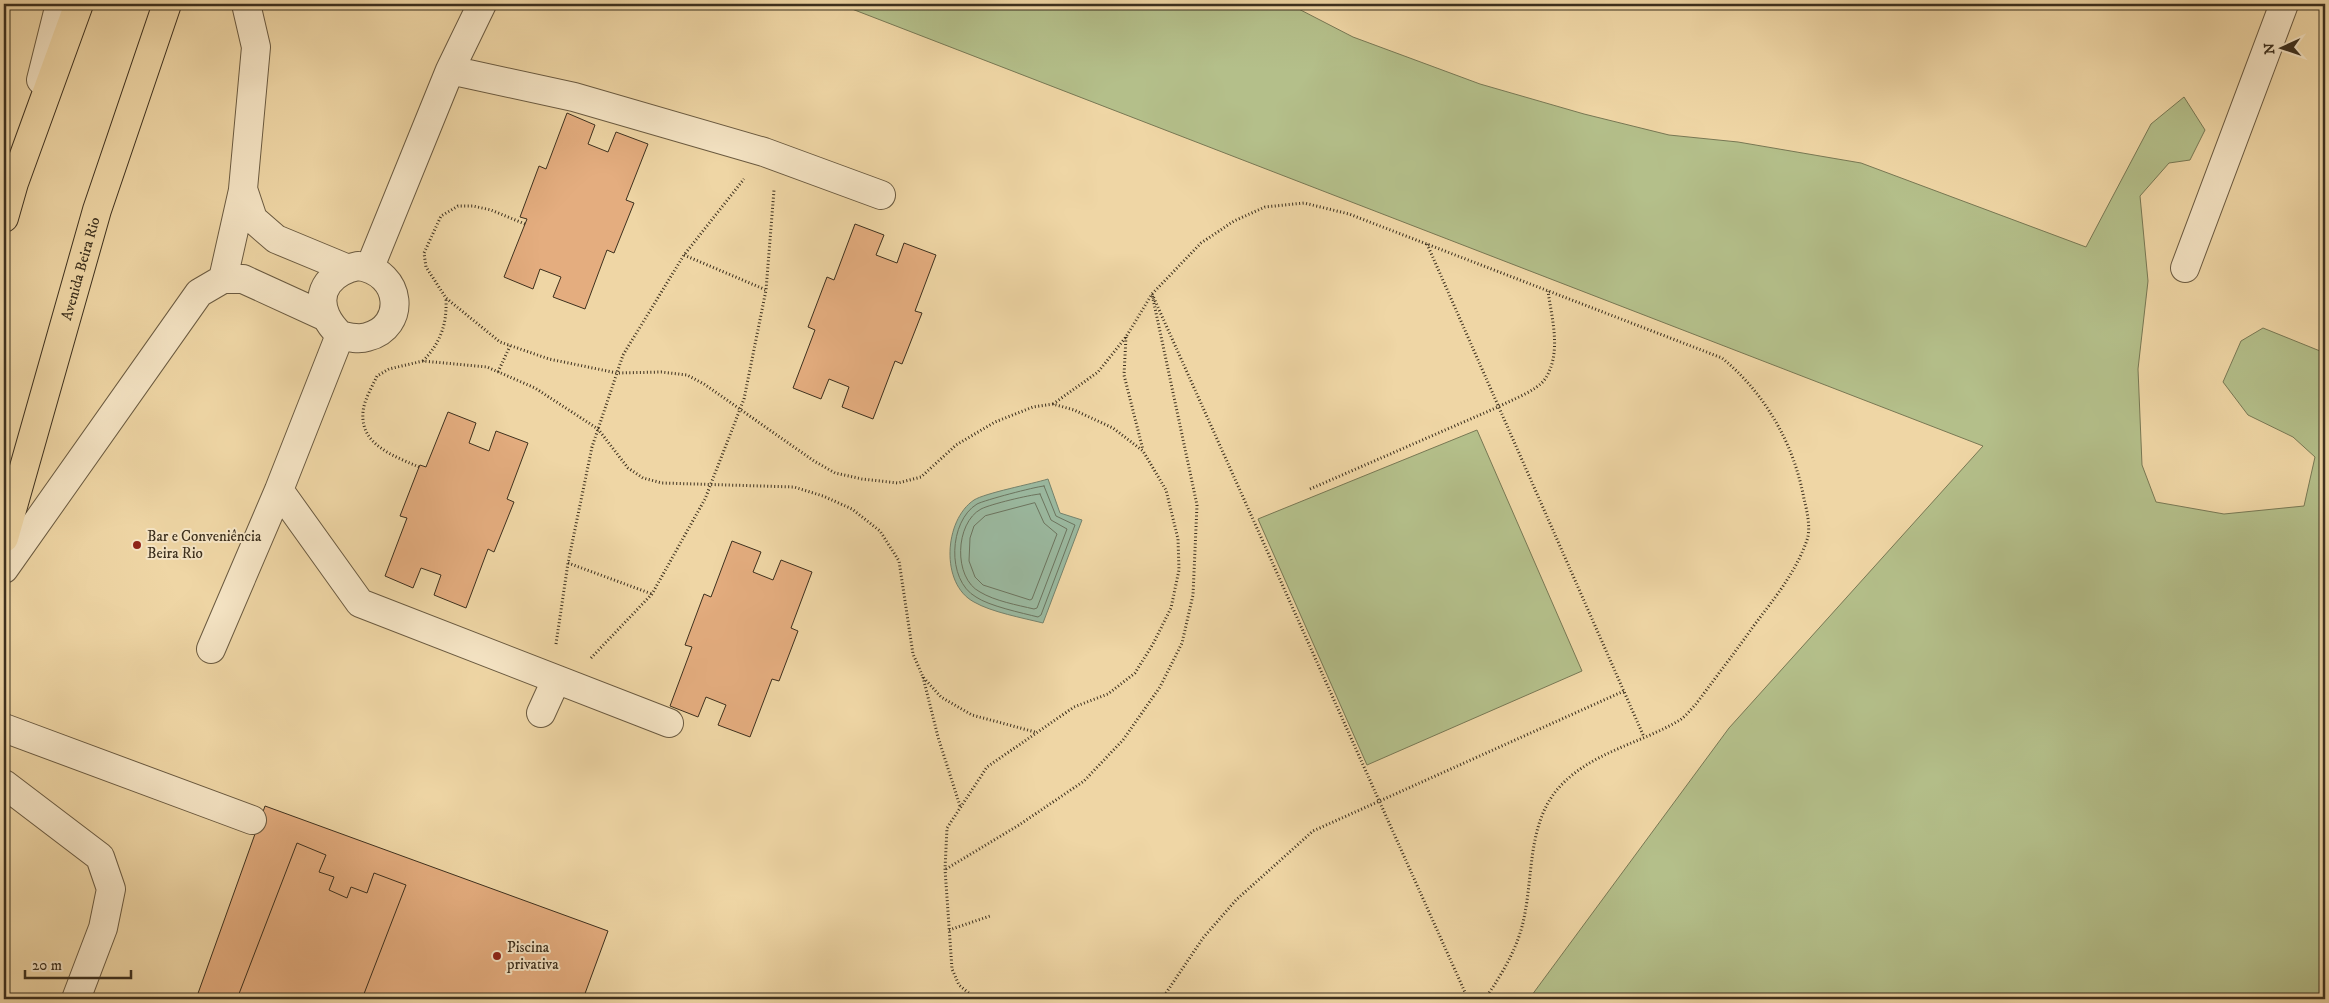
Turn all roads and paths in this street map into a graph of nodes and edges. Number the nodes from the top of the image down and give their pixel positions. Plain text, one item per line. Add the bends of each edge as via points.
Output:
1 (60, 4) edge
2 (79, 4) edge
3 (167, 4) edge
4 (246, 4) edge
5 (482, 4) edge
6 (2284, 4) edge
7 (450, 70) junction
8 (771, 154) junction
9 (14, 183) junction
10 (243, 189) junction
11 (880, 195) dead end
12 (4, 218) edge
13 (525, 224) dead end
14 (1427, 244) junction
15 (684, 255) junction
16 (358, 268) junction
17 (2185, 268) dead end
18 (223, 279) junction
19 (766, 290) junction
20 (1548, 291) junction
21 (1152, 294) junction
22 (446, 298) junction
23 (333, 326) junction
24 (1126, 337) junction
25 (510, 346) junction
26 (423, 361) junction
27 (498, 372) junction
28 (617, 373) junction
29 (1053, 404) junction
30 (1498, 407) junction
31 (740, 409) junction
32 (598, 429) junction
33 (1143, 451) junction
34 (419, 467) dead end
35 (710, 484) junction
36 (1310, 489) dead end
37 (279, 490) junction
38 (4, 538) edge
39 (568, 564) junction
40 (4, 569) edge
41 (652, 594) junction
42 (211, 648) dead end
43 (923, 677) junction
44 (558, 680) junction
45 (1624, 691) junction
46 (541, 713) dead end
47 (669, 724) dead end
48 (4, 728) edge
49 (1036, 732) junction
50 (1644, 737) junction
51 (4, 784) edge
52 (1379, 800) junction
53 (960, 806) junction
54 (252, 820) dead end
55 (945, 869) junction
56 (990, 916) dead end
57 (949, 930) junction
58 (76, 999) edge
59 (976, 999) edge
60 (1162, 999) edge
61 (1468, 999) edge
62 (1486, 999) edge

1 - 9 street
2 - 9 main road
3 - 38 main road, Avenida Beira Rio via 97,210
4 - 10 street via 256,47
5 - 7 street
6 - 17 street
7 - 8 street via 574,97
7 - 16 street
8 - 11 street
8 - 15 path
8 - 19 path
9 - 12 main road
10 - 16 street via 253,219 276,238
10 - 18 street
13 - 22 path via 473,206 458,206 442,216 424,253 426,267
14 - 20 path
14 - 21 path via 1349,214 1304,203 1265,207 1234,221 1201,243
14 - 30 path
15 - 19 path
15 - 28 path via 623,355
16 - 23 street via 336,274 323,294 323,306
16 - 23 street via 381,273 389,282 394,292 392,316 386,326 365,338
18 - 23 street via 243,279
18 - 40 street via 199,294
19 - 31 path
20 - 30 path via 1555,342 1544,380
20 - 50 path via 1722,358 1742,374 1780,427 1800,477 1807,514 1807,539 1785,584 1696,704 1681,719
21 - 24 path
21 - 52 path
21 - 55 path via 1197,505 1193,595 1182,643 1160,687 1129,732 1084,781
22 - 25 path via 500,342
22 - 26 path via 444,327 438,344
23 - 37 street
24 - 29 path via 1098,372
24 - 33 path via 1124,375
25 - 27 path
25 - 28 path via 549,359
26 - 27 path via 487,367
26 - 34 path via 389,369 377,376 363,411 364,428 373,443
27 - 32 path via 535,388
28 - 31 path via 687,375
28 - 32 path
29 - 31 path via 1033,407 995,422 956,445 921,478 898,483 862,480 835,473
29 - 33 path via 1114,428
30 - 36 path
30 - 45 path
31 - 35 path
32 - 35 path via 628,468 643,478 662,483
32 - 39 path
33 - 49 path via 1166,490 1178,540 1179,570 1171,608 1135,673 1108,694 1074,707
35 - 41 path via 705,499
35 - 43 path via 794,487 852,508 880,531 899,561 914,654
37 - 42 street
37 - 44 street via 360,603
39 - 41 path
39 - 44 path
41 - 44 path
43 - 49 path via 941,697 972,715
43 - 53 path
44 - 46 street
44 - 47 street
45 - 50 path
45 - 52 path
48 - 54 street
49 - 53 path via 987,767
50 - 62 path via 1580,768 1544,808 1533,848 1524,919 1508,965
51 - 58 street via 100,857 111,889 103,928
52 - 60 path via 1313,831 1236,900 1203,938
52 - 61 path
53 - 55 path via 947,828
55 - 57 path
56 - 57 path
57 - 59 path via 952,969 959,985

